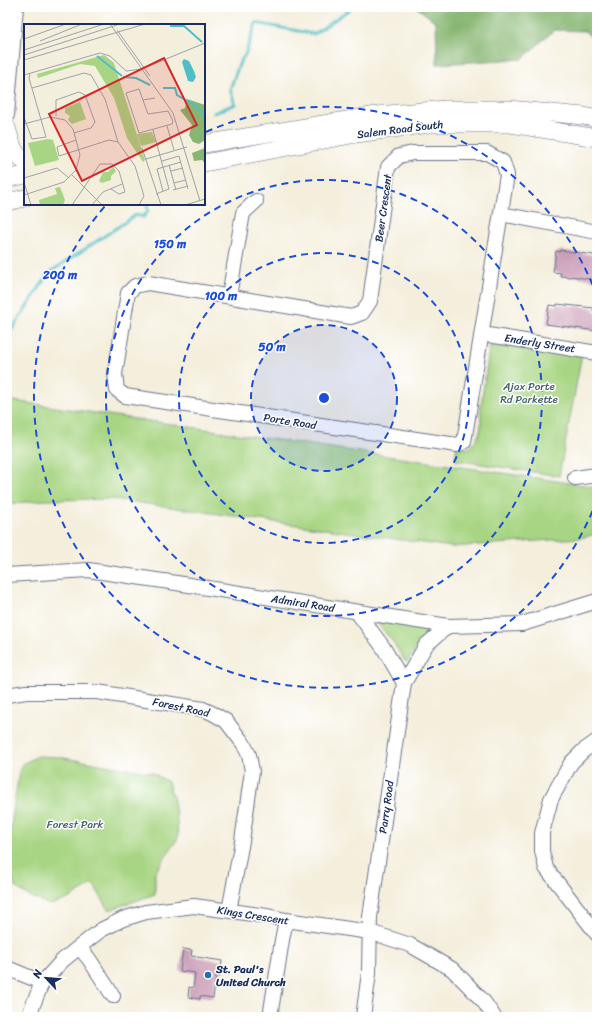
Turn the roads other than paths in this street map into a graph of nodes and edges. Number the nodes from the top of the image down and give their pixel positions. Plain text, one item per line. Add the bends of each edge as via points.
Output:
1 (16, 7) edge
2 (7, 115) edge
3 (597, 119) edge
4 (7, 128) edge
5 (597, 138) edge
6 (205, 144) edge
7 (24, 161) edge
8 (205, 164) edge
9 (24, 175) edge
10 (7, 179) edge
11 (24, 198) edge
12 (256, 201) dead end
13 (7, 202) edge
14 (501, 214) junction
15 (597, 232) edge
16 (229, 296) junction
17 (482, 334) junction
18 (597, 353) edge
19 (117, 390) joint
20 (464, 442) joint
21 (597, 475) edge
22 (575, 478) dead end
23 (7, 575) edge
24 (597, 601) edge
25 (357, 612) junction
26 (448, 626) junction
27 (404, 683) junction
28 (7, 695) edge
29 (597, 741) edge
30 (229, 911) junction
31 (286, 920) junction
32 (370, 932) junction
33 (597, 934) edge
34 (78, 947) junction
35 (7, 968) edge
36 (42, 984) junction
37 (112, 996) dead end
38 (28, 1017) edge
39 (270, 1017) edge
40 (363, 1017) edge
41 (494, 1017) edge

1 - 2 street
3 - 6 main road, Salem Road South via 508,109 446,109 377,115
4 - 7 main road via 13,148
5 - 8 main road, Salem Road South via 511,124 429,124 356,134
9 - 10 main road
11 - 13 main road
12 - 16 street via 242,213
14 - 15 street
14 - 16 street, Beer Crescent via 508,175 503,162 487,153 412,153 399,156 388,167 370,301 362,313 352,316
14 - 17 street, Beer Crescent
16 - 19 street, Beer Crescent via 148,283 135,286 128,293 115,374
17 - 18 street, Enderly Street
17 - 20 street, Beer Crescent
19 - 20 street, Porte Road via 125,396 457,445
21 - 22 street
23 - 25 street, Admiral Road via 88,570
24 - 26 street, Admiral Road via 522,624
25 - 26 street, Admiral Road
25 - 27 street via 383,647
26 - 27 street, Parry Road via 426,645
27 - 32 street, Parry Road via 370,916
28 - 30 street, Forest Road via 26,692 97,692 203,709 226,721 243,743 252,771
29 - 33 street via 571,763 551,799 542,833 542,851 546,868
30 - 31 street, Kings Crescent
30 - 34 street, Kings Crescent via 194,906 146,912 101,930
31 - 32 street, Kings Crescent
31 - 39 street
32 - 40 street, Parry Road via 369,973
32 - 41 street, Kings Crescent via 410,945 452,969 484,1002
34 - 36 street, Kings Crescent
34 - 37 street via 89,959
35 - 36 street
36 - 38 street, Kings Crescent

